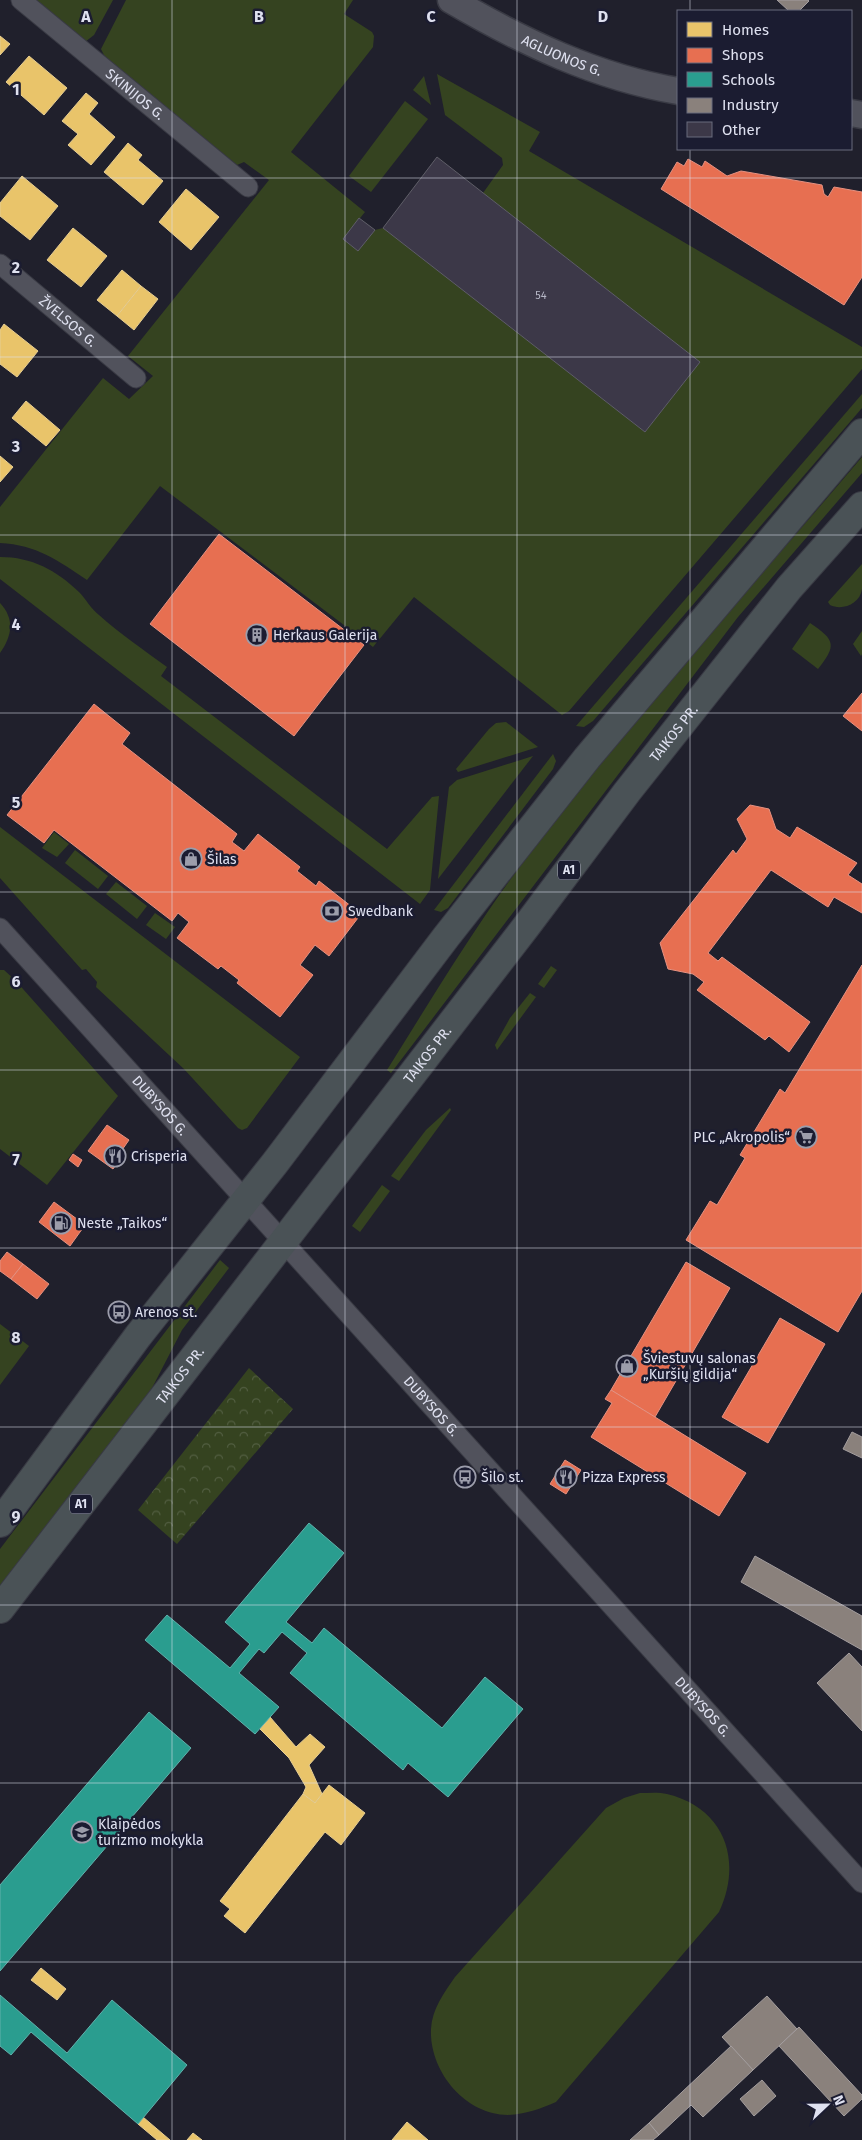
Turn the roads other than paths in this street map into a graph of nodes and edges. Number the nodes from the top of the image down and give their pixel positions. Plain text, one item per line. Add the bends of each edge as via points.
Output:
1 (22, 0) edge
2 (451, 0) edge
3 (677, 91) edge
4 (248, 187) dead end
5 (0, 264) edge
6 (136, 378) dead end
7 (862, 433) edge
8 (862, 506) edge
9 (0, 928) edge
10 (246, 1200) junction
11 (283, 1240) junction
12 (0, 1523) edge
13 (0, 1609) edge
14 (862, 1883) edge

1 - 4 street, SKINIJOS G.
2 - 3 main road, AGLUONOS G. via 560,58 595,71
5 - 6 street, ŽVELSOS G.
7 - 10 main road via 587,758
8 - 11 main road, TAIKOS PR. / A1 via 789,588 627,792
9 - 10 street, DUBYSOS G.
10 - 11 street, DUBYSOS G.
10 - 12 main road via 122,1357
11 - 13 main road, TAIKOS PR. / A1
11 - 14 street, DUBYSOS G.

